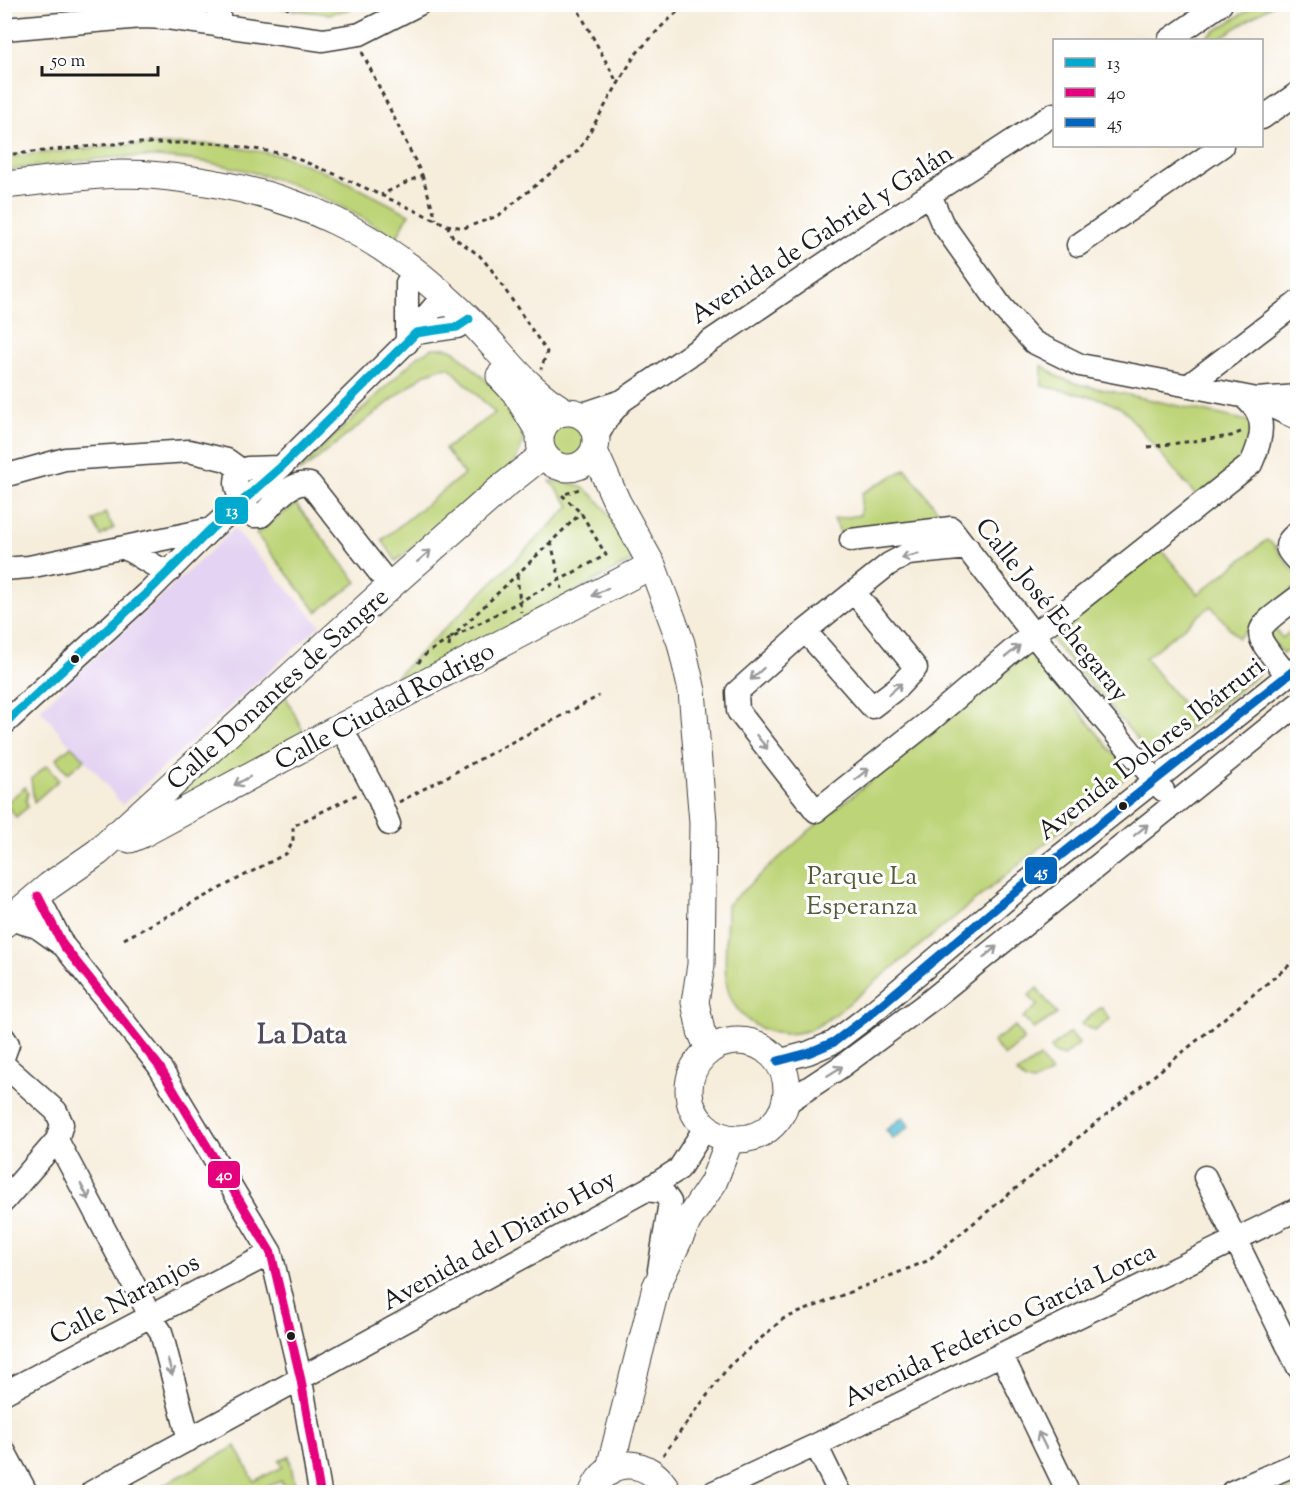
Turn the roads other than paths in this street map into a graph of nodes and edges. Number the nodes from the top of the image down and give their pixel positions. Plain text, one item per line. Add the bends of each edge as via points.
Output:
1 (419, 4) edge
2 (1221, 4) edge
3 (150, 9) edge
4 (219, 15) edge
5 (4, 29) edge
6 (1170, 39) edge
7 (1298, 93) edge
8 (1053, 115) edge
9 (1263, 117) edge
10 (1217, 147) edge
11 (4, 185) edge
12 (4, 200) edge
13 (935, 213) junction
14 (1078, 245) dead end
15 (407, 283) junction
16 (1298, 302) edge
17 (453, 314) junction
18 (412, 338) junction
19 (1188, 386) junction
20 (1298, 396) edge
21 (1250, 398) junction
22 (622, 401) junction
23 (573, 413) junction
24 (1298, 419) edge
25 (542, 444) junction
26 (587, 461) junction
27 (281, 467) junction
28 (241, 470) junction
29 (4, 476) edge
30 (241, 502) junction
31 (211, 529) junction
32 (1298, 532) edge
33 (164, 539) junction
34 (852, 540) dead end
35 (125, 548) junction
36 (968, 548) junction
37 (147, 560) junction
38 (1298, 562) edge
39 (652, 565) junction
40 (174, 566) junction
41 (4, 569) edge
42 (390, 586) junction
43 (149, 591) junction
44 (854, 592) junction
45 (1298, 597) edge
46 (805, 631) junction
47 (1034, 635) junction
48 (1292, 671) edge
49 (1298, 704) edge
50 (4, 724) edge
51 (341, 727) junction
52 (1155, 780) junction
53 (1173, 804) junction
54 (387, 817) road end
55 (116, 834) junction
56 (38, 896) junction
57 (6, 921) edge
58 (63, 945) junction
59 (701, 965) junction
60 (4, 1038) edge
61 (737, 1041) junction
62 (709, 1050) junction
63 (4, 1055) edge
64 (778, 1061) junction
65 (4, 1065) edge
66 (786, 1103) junction
67 (705, 1128) junction
68 (57, 1140) junction
69 (730, 1140) junction
70 (1205, 1177) dead end
71 (646, 1190) junction
72 (4, 1201) edge
73 (1298, 1209) edge
74 (1236, 1239) junction
75 (271, 1253) junction
76 (656, 1287) junction
77 (151, 1317) junction
78 (1001, 1354) junction
79 (1298, 1367) edge
80 (301, 1380) junction
81 (4, 1393) edge
82 (189, 1440) junction
83 (816, 1445) junction
84 (4, 1451) edge
85 (1298, 1463) edge
86 (631, 1470) junction
87 (713, 1491) edge
88 (27, 1492) edge
89 (92, 1492) edge
90 (320, 1492) edge
91 (593, 1492) edge
92 (668, 1492) edge
93 (839, 1492) edge
94 (1068, 1492) edge
95 (1232, 1492) edge

1 - 4 street via 360,34 323,40
2 - 6 street
3 - 4 street
3 - 5 street via 116,19
7 - 9 street
8 - 13 street, Avenida de Gabriel y Galán via 950,182
10 - 14 street
11 - 17 main road via 142,174 269,195 340,222 416,271
12 - 15 main road via 126,188 236,202 315,228
13 - 19 street via 1001,306 1033,342 1080,364
13 - 22 street, Avenida de Gabriel y Galán via 895,218
15 - 17 main road
15 - 18 street
16 - 19 street
17 - 18 street via 422,321
17 - 23 main road via 543,398
17 - 25 main road via 515,392
18 - 27 street
19 - 21 street
20 - 21 street
21 - 24 street
21 - 47 street via 1261,425 1251,464
22 - 23 street, Avenida de Gabriel y Galán
22 - 26 street, Avenida de Gabriel y Galán via 608,417
23 - 25 main road via 551,417 544,424
23 - 26 main road via 593,428
25 - 26 main road via 551,464 567,468
42 -> 25 main road, Calle Donantes de Sangre via 500,489
26 - 39 main road
27 - 28 street
27 - 30 street
28 - 29 street via 227,460 189,452 65,459
28 - 30 street via 236,478
30 - 31 street
30 - 42 street via 254,516 261,516 290,487 310,484
31 - 33 street
31 - 40 street
32 - 38 street via 1286,545
33 - 35 street
33 - 40 street via 179,551
34 - 36 street, Calle José Echegaray via 951,528
35 - 37 street
35 - 41 street
36 -> 44 street via 908,554 888,564
36 - 47 street, Calle José Echegaray
37 - 40 street via 157,567
37 - 43 street
39 -> 51 main road, Calle Ciudad Rodrigo
39 - 59 main road via 681,643 692,691 703,822
40 - 43 street
42 - 55 main road, Calle Donantes de Sangre
43 - 50 street
44 - 46 street
46 -> 44 street via 872,707 897,688 916,668
45 - 48 street via 1268,620 1259,636
46 -> 47 street via 737,692 738,711 816,811
47 - 52 street, Calle José Echegaray
48 - 52 street, Avenida Dolores Ibárruri
49 - 53 street
51 - 54 street
51 -> 55 main road, Calle Ciudad Rodrigo via 142,834 130,839
52 - 53 street, Calle José Echegaray
52 - 64 street, Avenida Dolores Ibárruri via 834,1042
66 -> 53 street via 931,1000
55 - 56 main road, Calle Donantes de Sangre
56 - 57 main road, Calle Donantes de Sangre
56 - 58 street
57 - 58 street via 37,927
58 - 75 street via 159,1066
59 - 61 main road via 710,1009
59 - 62 main road via 695,1002
60 - 63 street via 8,1048
61 - 62 main road
61 - 64 main road via 753,1043
62 - 67 main road via 698,1060 688,1088 689,1103
64 - 66 main road via 786,1081
65 - 68 street via 56,1112 62,1124
66 - 69 main road via 765,1131 745,1140
67 - 69 main road
67 - 71 street, Avenida del Diario Hoy via 679,1168
68 - 72 street
68 -> 77 street
69 - 76 main road via 713,1183 688,1220
70 - 74 street
71 - 76 street via 663,1192 670,1202
71 - 80 street, Avenida del Diario Hoy
73 - 74 street, Avenida Federico García Lorca
74 - 78 street, Avenida Federico García Lorca
74 - 79 street
75 - 77 street, Calle Naranjos
75 - 80 street
76 - 86 main road via 620,1428
77 - 81 street, Calle Naranjos
77 -> 82 street via 161,1332
78 - 83 street, Avenida Federico García Lorca
94 -> 78 street
80 - 82 street, Avenida del Diario Hoy
80 - 90 street
82 - 89 street, Avenida del Diario Hoy
83 - 87 street, Avenida Federico García Lorca
83 - 93 street
84 - 88 street
85 - 95 street
86 - 91 main road via 603,1475
86 - 92 main road via 662,1480

